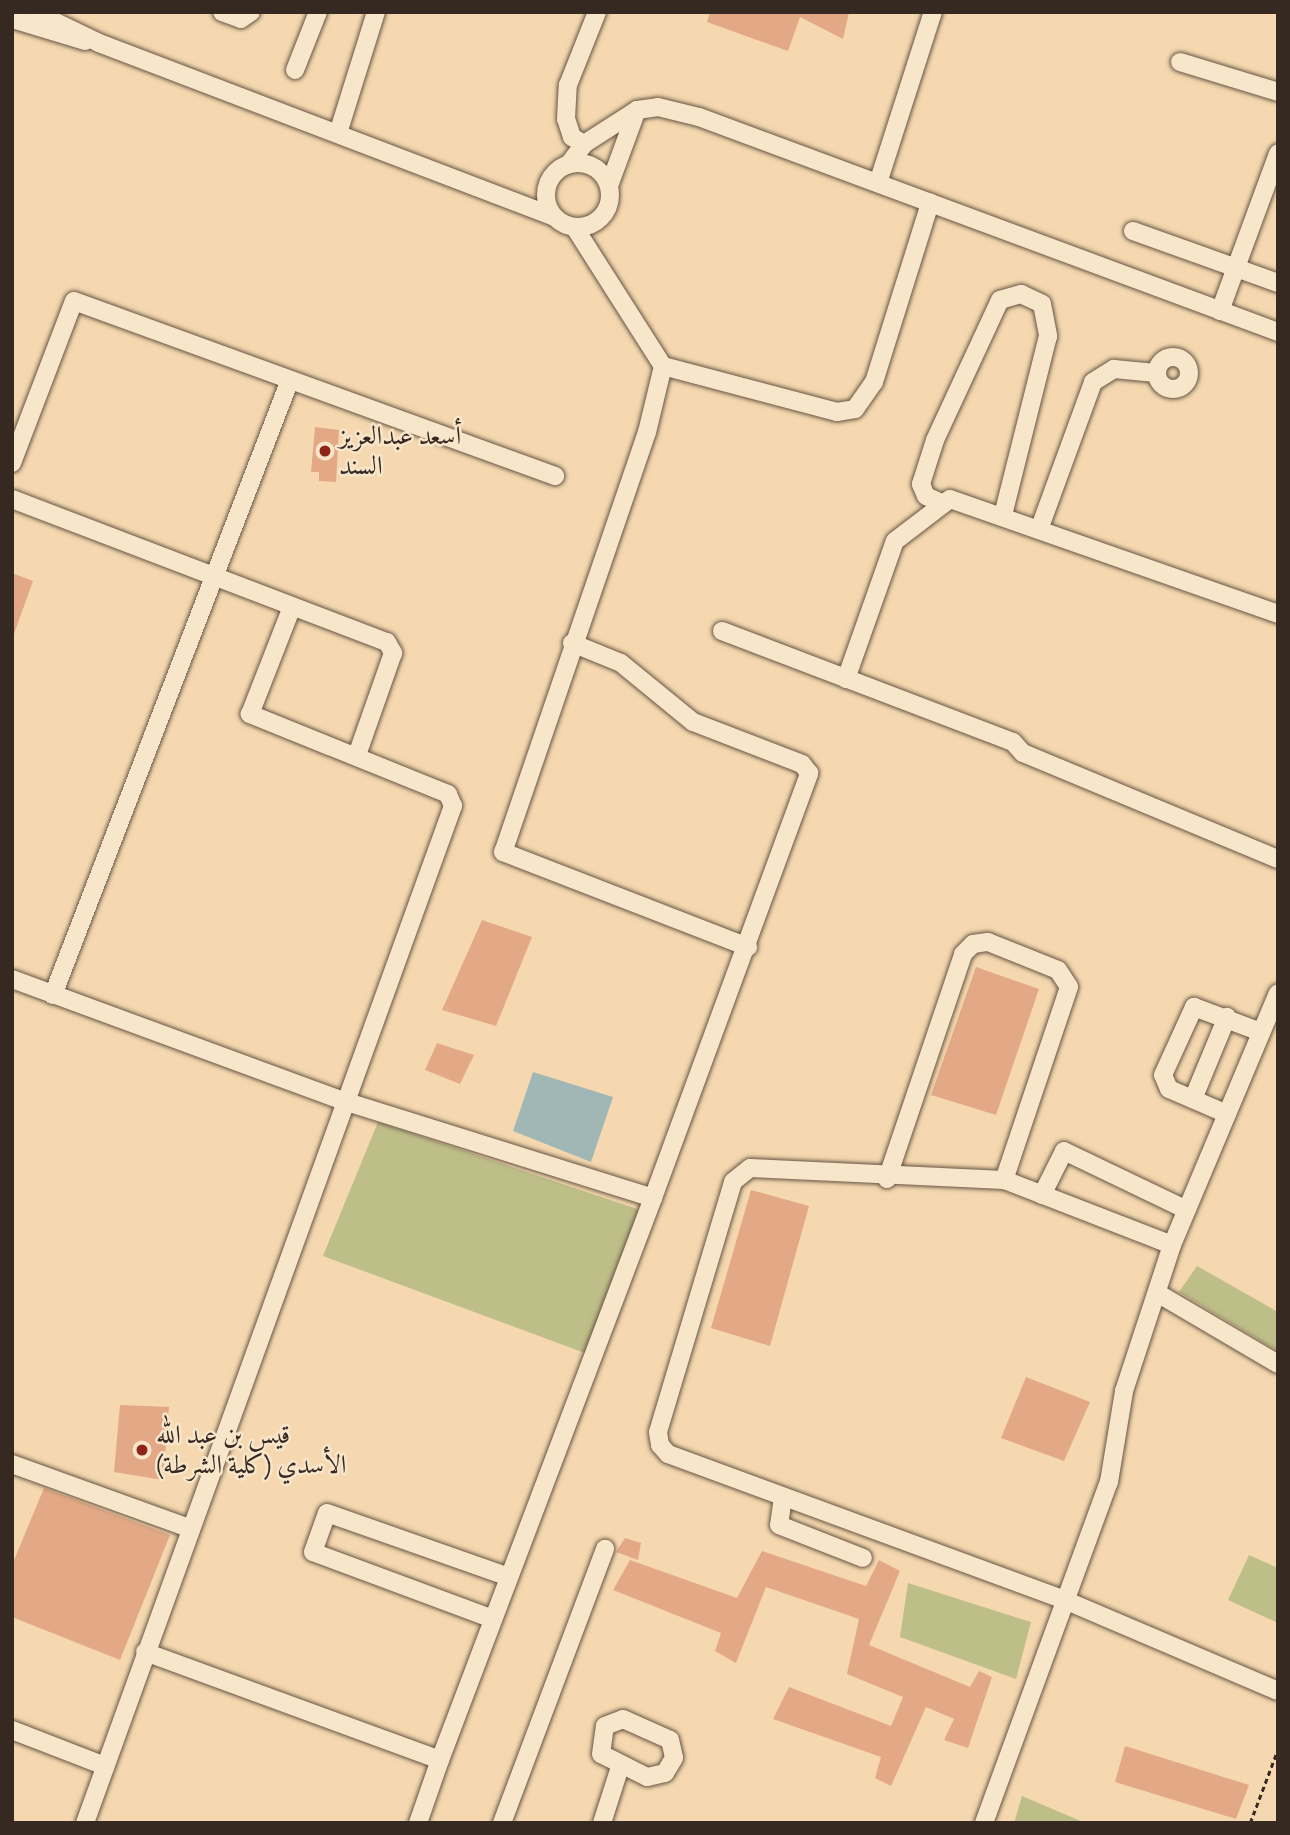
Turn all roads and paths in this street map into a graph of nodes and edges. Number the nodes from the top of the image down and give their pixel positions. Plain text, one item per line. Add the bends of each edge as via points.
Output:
1 (35, 12) edge
2 (222, 12) edge
3 (251, 12) edge
4 (318, 12) edge
5 (376, 12) edge
6 (597, 12) edge
7 (933, 12) edge
8 (12, 19) edge
9 (99, 43) junction
10 (1180, 62) dead end
11 (295, 70) dead end
12 (1278, 92) edge
13 (637, 110) junction
14 (339, 130) junction
15 (584, 144) junction
16 (1278, 153) edge
17 (569, 164) junction
18 (550, 180) junction
19 (877, 183) junction
20 (609, 186) junction
21 (528, 202) junction
22 (930, 203) junction
23 (553, 216) junction
24 (575, 228) junction
25 (1133, 231) dead end
26 (1234, 268) junction
27 (1278, 283) edge
28 (1220, 311) junction
29 (1278, 332) edge
30 (663, 366) junction
31 (1156, 373) dead end
32 (290, 380) junction
33 (12, 463) edge
34 (555, 476) dead end
35 (12, 499) edge
36 (939, 502) junction
37 (1003, 515) junction
38 (1041, 527) junction
39 (213, 578) junction
40 (292, 607) junction
41 (1278, 614) edge
42 (722, 631) dead end
43 (572, 643) junction
44 (846, 679) junction
45 (357, 755) junction
46 (1278, 859) edge
47 (748, 947) junction
48 (12, 979) edge
49 (1278, 992) edge
50 (53, 995) junction
51 (1227, 1017) junction
52 (1261, 1032) junction
53 (1193, 1099) junction
54 (344, 1101) junction
55 (1227, 1114) junction
56 (887, 1179) junction
57 (1004, 1180) junction
58 (1042, 1195) junction
59 (653, 1198) junction
60 (1187, 1210) junction
61 (1172, 1245) junction
62 (1159, 1294) junction
63 (1278, 1364) edge
64 (12, 1464) edge
65 (783, 1497) junction
66 (189, 1528) junction
67 (605, 1549) dead end
68 (863, 1558) dead end
69 (509, 1577) junction
70 (1067, 1601) junction
71 (493, 1619) junction
72 (145, 1652) junction
73 (1278, 1691) edge
74 (12, 1730) edge
75 (1278, 1749) edge
76 (440, 1760) junction
77 (105, 1766) junction
78 (620, 1767) dead end
79 (85, 1823) edge
80 (418, 1823) edge
81 (502, 1823) edge
82 (602, 1823) edge
83 (984, 1823) edge
84 (1250, 1823) edge

1 - 9 lane
2 - 3 lane via 240,19
4 - 11 lane
5 - 14 lane
6 - 15 lane via 569,85 566,119 572,137
7 - 19 lane
8 - 9 lane
9 - 14 lane
10 - 12 lane
13 - 15 lane
13 - 19 lane via 658,107 699,117
13 - 20 lane
14 - 21 lane
15 - 17 lane
16 - 26 lane
17 - 18 lane
17 - 20 lane via 594,167
18 - 21 lane
18 - 23 lane via 547,205
19 - 22 lane
20 - 24 lane via 607,211
21 - 23 lane
22 - 28 lane
22 - 30 lane via 874,382 855,409 837,412
23 - 24 lane
24 - 30 lane
25 - 26 lane
26 - 27 lane
26 - 28 lane
28 - 29 lane
30 - 43 lane via 647,432
31 - 38 lane via 1114,369 1093,382
32 - 33 lane via 74,302
32 - 34 lane
32 - 39 lane
35 - 39 lane
36 - 37 lane
36 - 37 lane via 926,496 921,484 935,440 1000,300 1021,294 1041,304 1048,337
36 - 44 lane via 895,541
37 - 38 lane
38 - 41 lane
39 - 40 lane
39 - 50 lane
40 - 45 lane via 392,647
40 - 45 lane via 250,713
42 - 44 lane
43 - 47 lane via 627,667 693,722 807,768
43 - 47 lane via 503,852
44 - 46 lane via 1013,742 1023,753
45 - 54 lane via 454,799
47 - 59 lane
48 - 50 lane
49 - 52 lane
50 - 54 lane
51 - 52 lane
51 - 53 lane
51 - 53 lane via 1194,1007 1163,1075 1166,1087
52 - 55 lane
53 - 55 lane
54 - 59 lane
54 - 66 lane
55 - 60 lane
56 - 57 lane
56 - 57 lane via 963,954 972,944 988,942 1058,970 1069,986
56 - 65 lane via 750,1168 733,1182 660,1445 668,1454
57 - 58 lane
58 - 60 lane via 1064,1151
58 - 61 lane
59 - 69 lane
60 - 61 lane
61 - 62 lane
62 - 63 lane
62 - 70 lane via 1124,1391 1109,1482
64 - 66 lane
65 - 68 lane via 779,1525
65 - 70 lane
66 - 72 lane
67 - 81 lane
69 - 71 lane
69 - 71 lane via 327,1513 313,1552
70 - 73 lane
70 - 83 lane
71 - 76 lane
72 - 76 lane
72 - 77 lane
74 - 77 lane
75 - 84 path
76 - 80 lane
77 - 79 lane
78 - 82 lane

